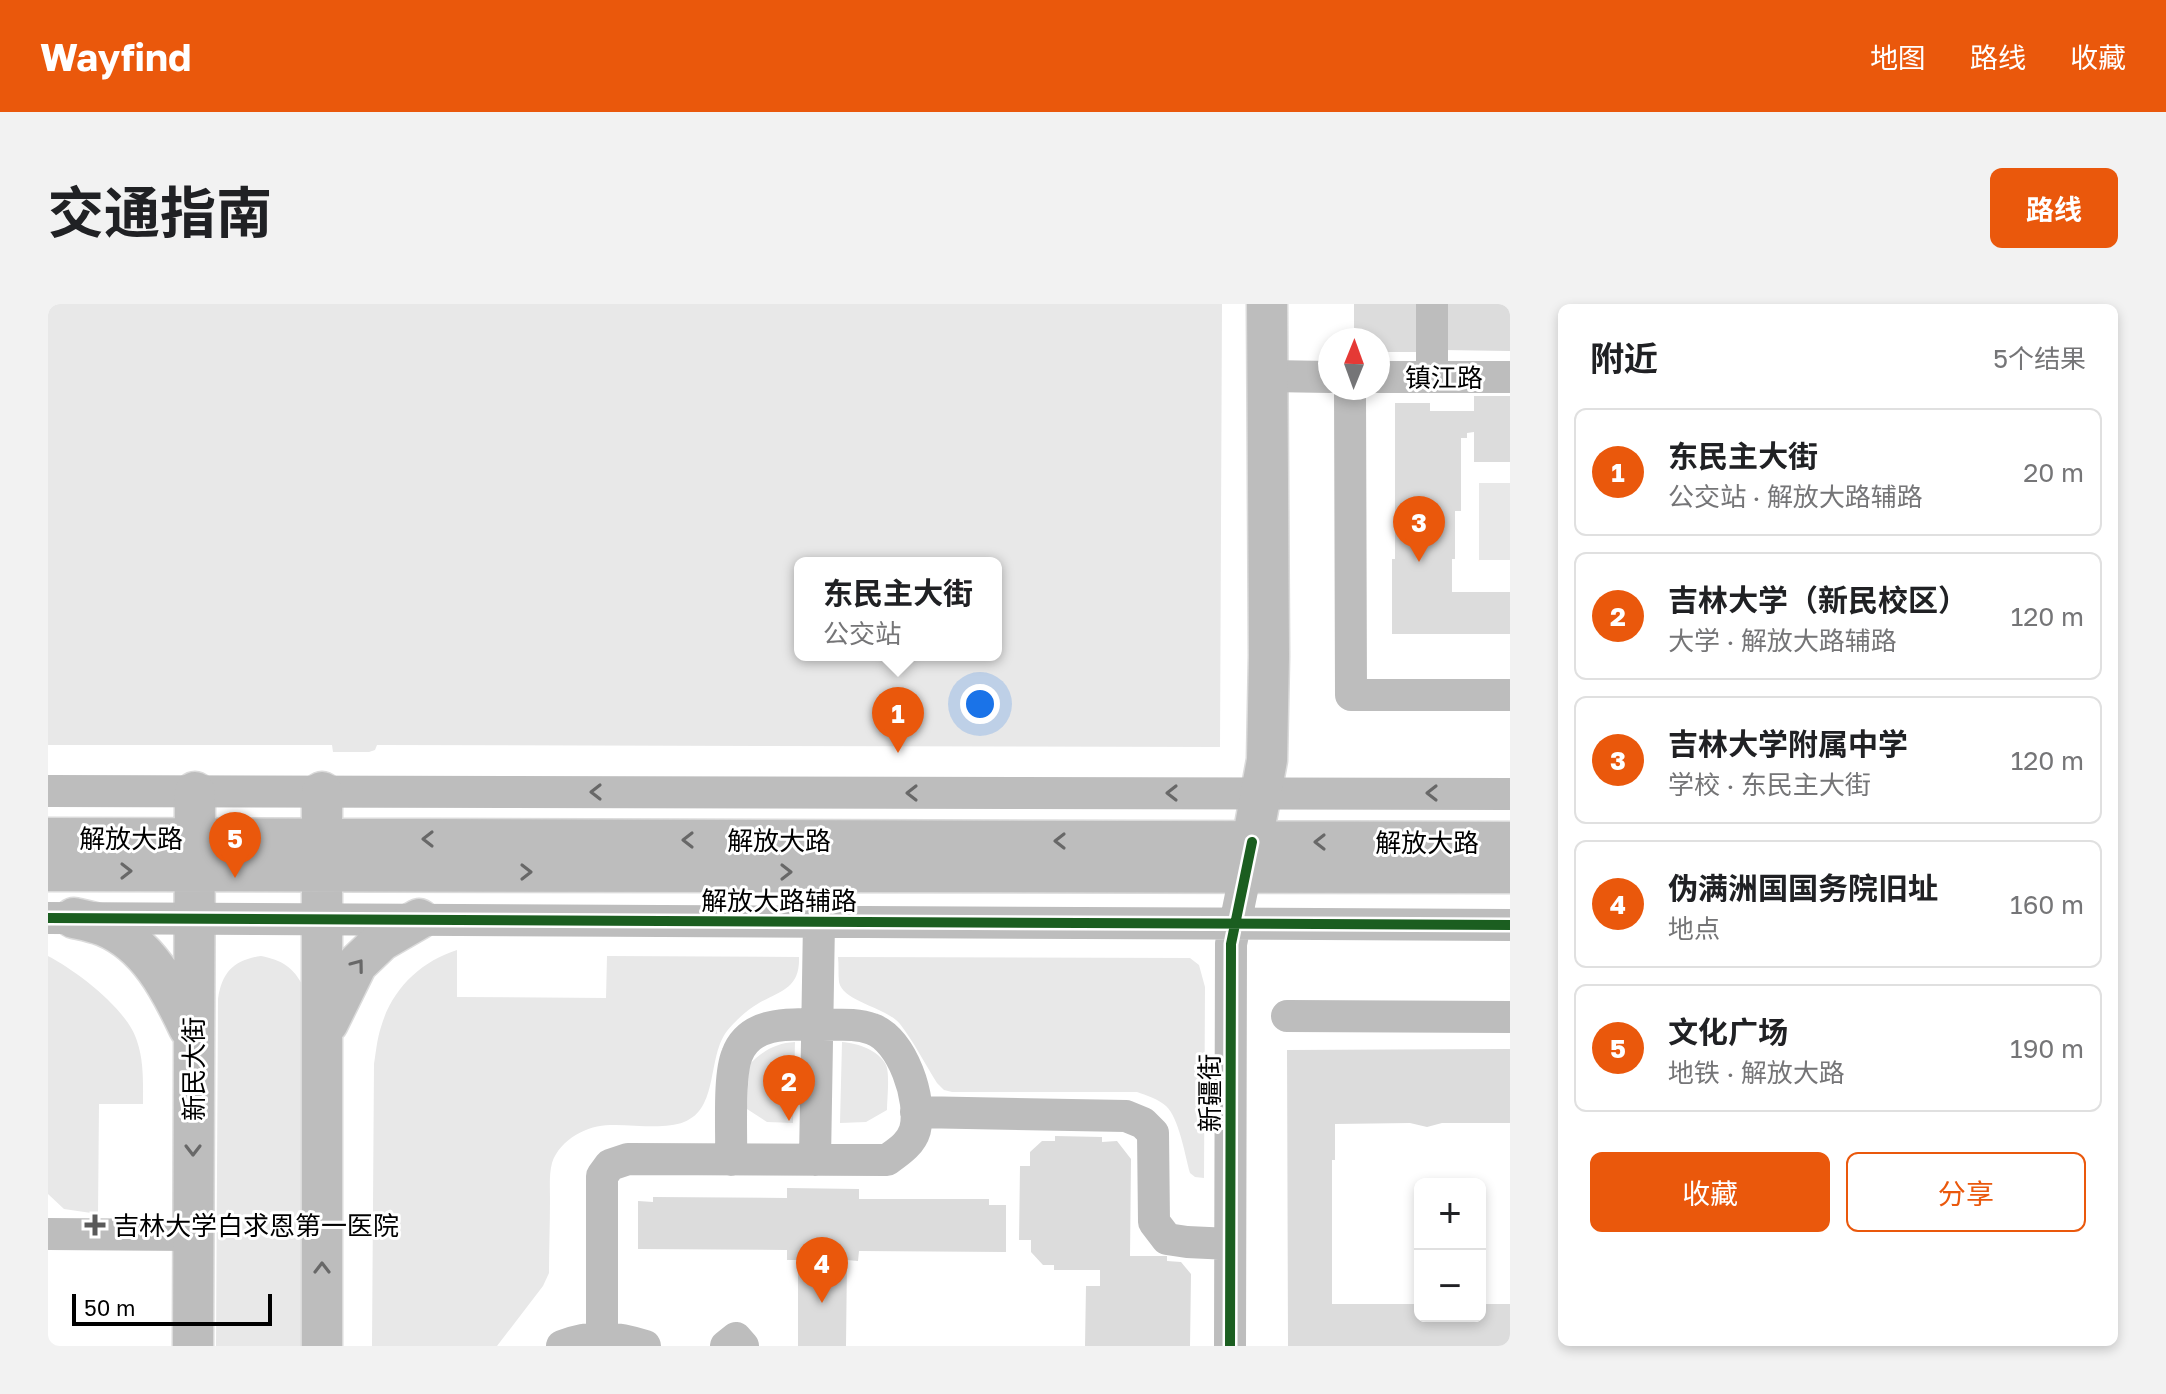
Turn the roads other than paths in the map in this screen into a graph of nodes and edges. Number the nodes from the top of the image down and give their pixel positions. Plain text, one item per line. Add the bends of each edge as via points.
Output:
1 (1267, 304) edge
2 (1432, 304) edge
3 (1267, 376) junction
4 (1318, 377) edge
5 (1390, 377) edge
6 (1432, 377) junction
7 (1510, 377) edge
8 (1350, 400) edge
9 (1510, 695) edge
10 (48, 791) edge
11 (195, 792) junction
12 (322, 792) junction
13 (1261, 793) junction
14 (1510, 794) edge
15 (48, 838) edge
16 (1510, 842) edge
17 (194, 855) junction
18 (322, 855) junction
19 (1248, 857) junction
20 (48, 871) edge
21 (1510, 873) edge
22 (61, 918) edge
23 (193, 918) junction
24 (323, 919) junction
25 (419, 919) junction
26 (819, 922) junction
27 (1235, 925) junction
28 (1510, 925) edge
29 (1287, 1016) dead end
30 (1510, 1017) edge
31 (817, 1025) junction
32 (323, 1034) junction
33 (193, 1038) junction
34 (916, 1112) junction
35 (731, 1160) junction
36 (815, 1160) junction
37 (48, 1234) edge
38 (193, 1235) junction
39 (1230, 1244) junction
40 (602, 1337) junction
41 (193, 1346) edge
42 (322, 1346) edge
43 (562, 1346) edge
44 (645, 1346) edge
45 (726, 1346) edge
46 (743, 1346) edge
47 (1230, 1346) edge

1 - 3 main road
2 - 6 street
3 - 4 street
3 - 13 main road via 1269,671
5 - 6 street, 镇江路
6 - 7 street, 镇江路
8 - 9 street via 1351,695
10 - 11 street
11 - 12 street
11 - 17 main road, 新民大街
13 -> 12 street
12 - 18 main road
14 -> 13 street
13 - 19 main road
15 - 17 main road, 解放大路
16 -> 19 main road, 解放大路
17 - 18 main road, 解放大路
20 -> 17 main road, 解放大路
17 - 23 main road, 新民大街
18 - 19 main road, 解放大路
18 - 24 main road
19 - 21 main road, 解放大路
19 - 27 street, 新疆街
22 - 23 street, 解放大路辅路
22 - 33 main road via 102,925 130,941 163,976
23 - 24 street, 解放大路辅路
23 - 33 main road, 新民大街
24 - 25 street, 解放大路辅路
24 - 32 main road
25 - 26 street, 解放大路辅路
32 -> 25 main road via 357,964 381,941
26 - 27 street, 解放大路辅路
26 - 31 street
27 - 28 street, 解放大路辅路
27 - 39 street, 新疆街
29 - 30 street
31 - 34 street via 874,1029 905,1065
31 - 35 street via 787,1024 747,1039 733,1071
31 - 36 street
42 -> 32 main road
33 -> 38 main road, 新民大街
34 - 36 street via 916,1129 907,1146 887,1160
34 - 39 street via 1126,1116 1143,1123 1153,1133 1154,1222 1160,1231 1167,1239
35 - 36 street
35 - 40 street via 628,1159 610,1165 602,1176
37 - 38 street
38 - 41 main road, 新民大街
39 - 47 street, 新疆街
40 - 43 street
40 - 44 street
45 - 46 street via 736,1338

